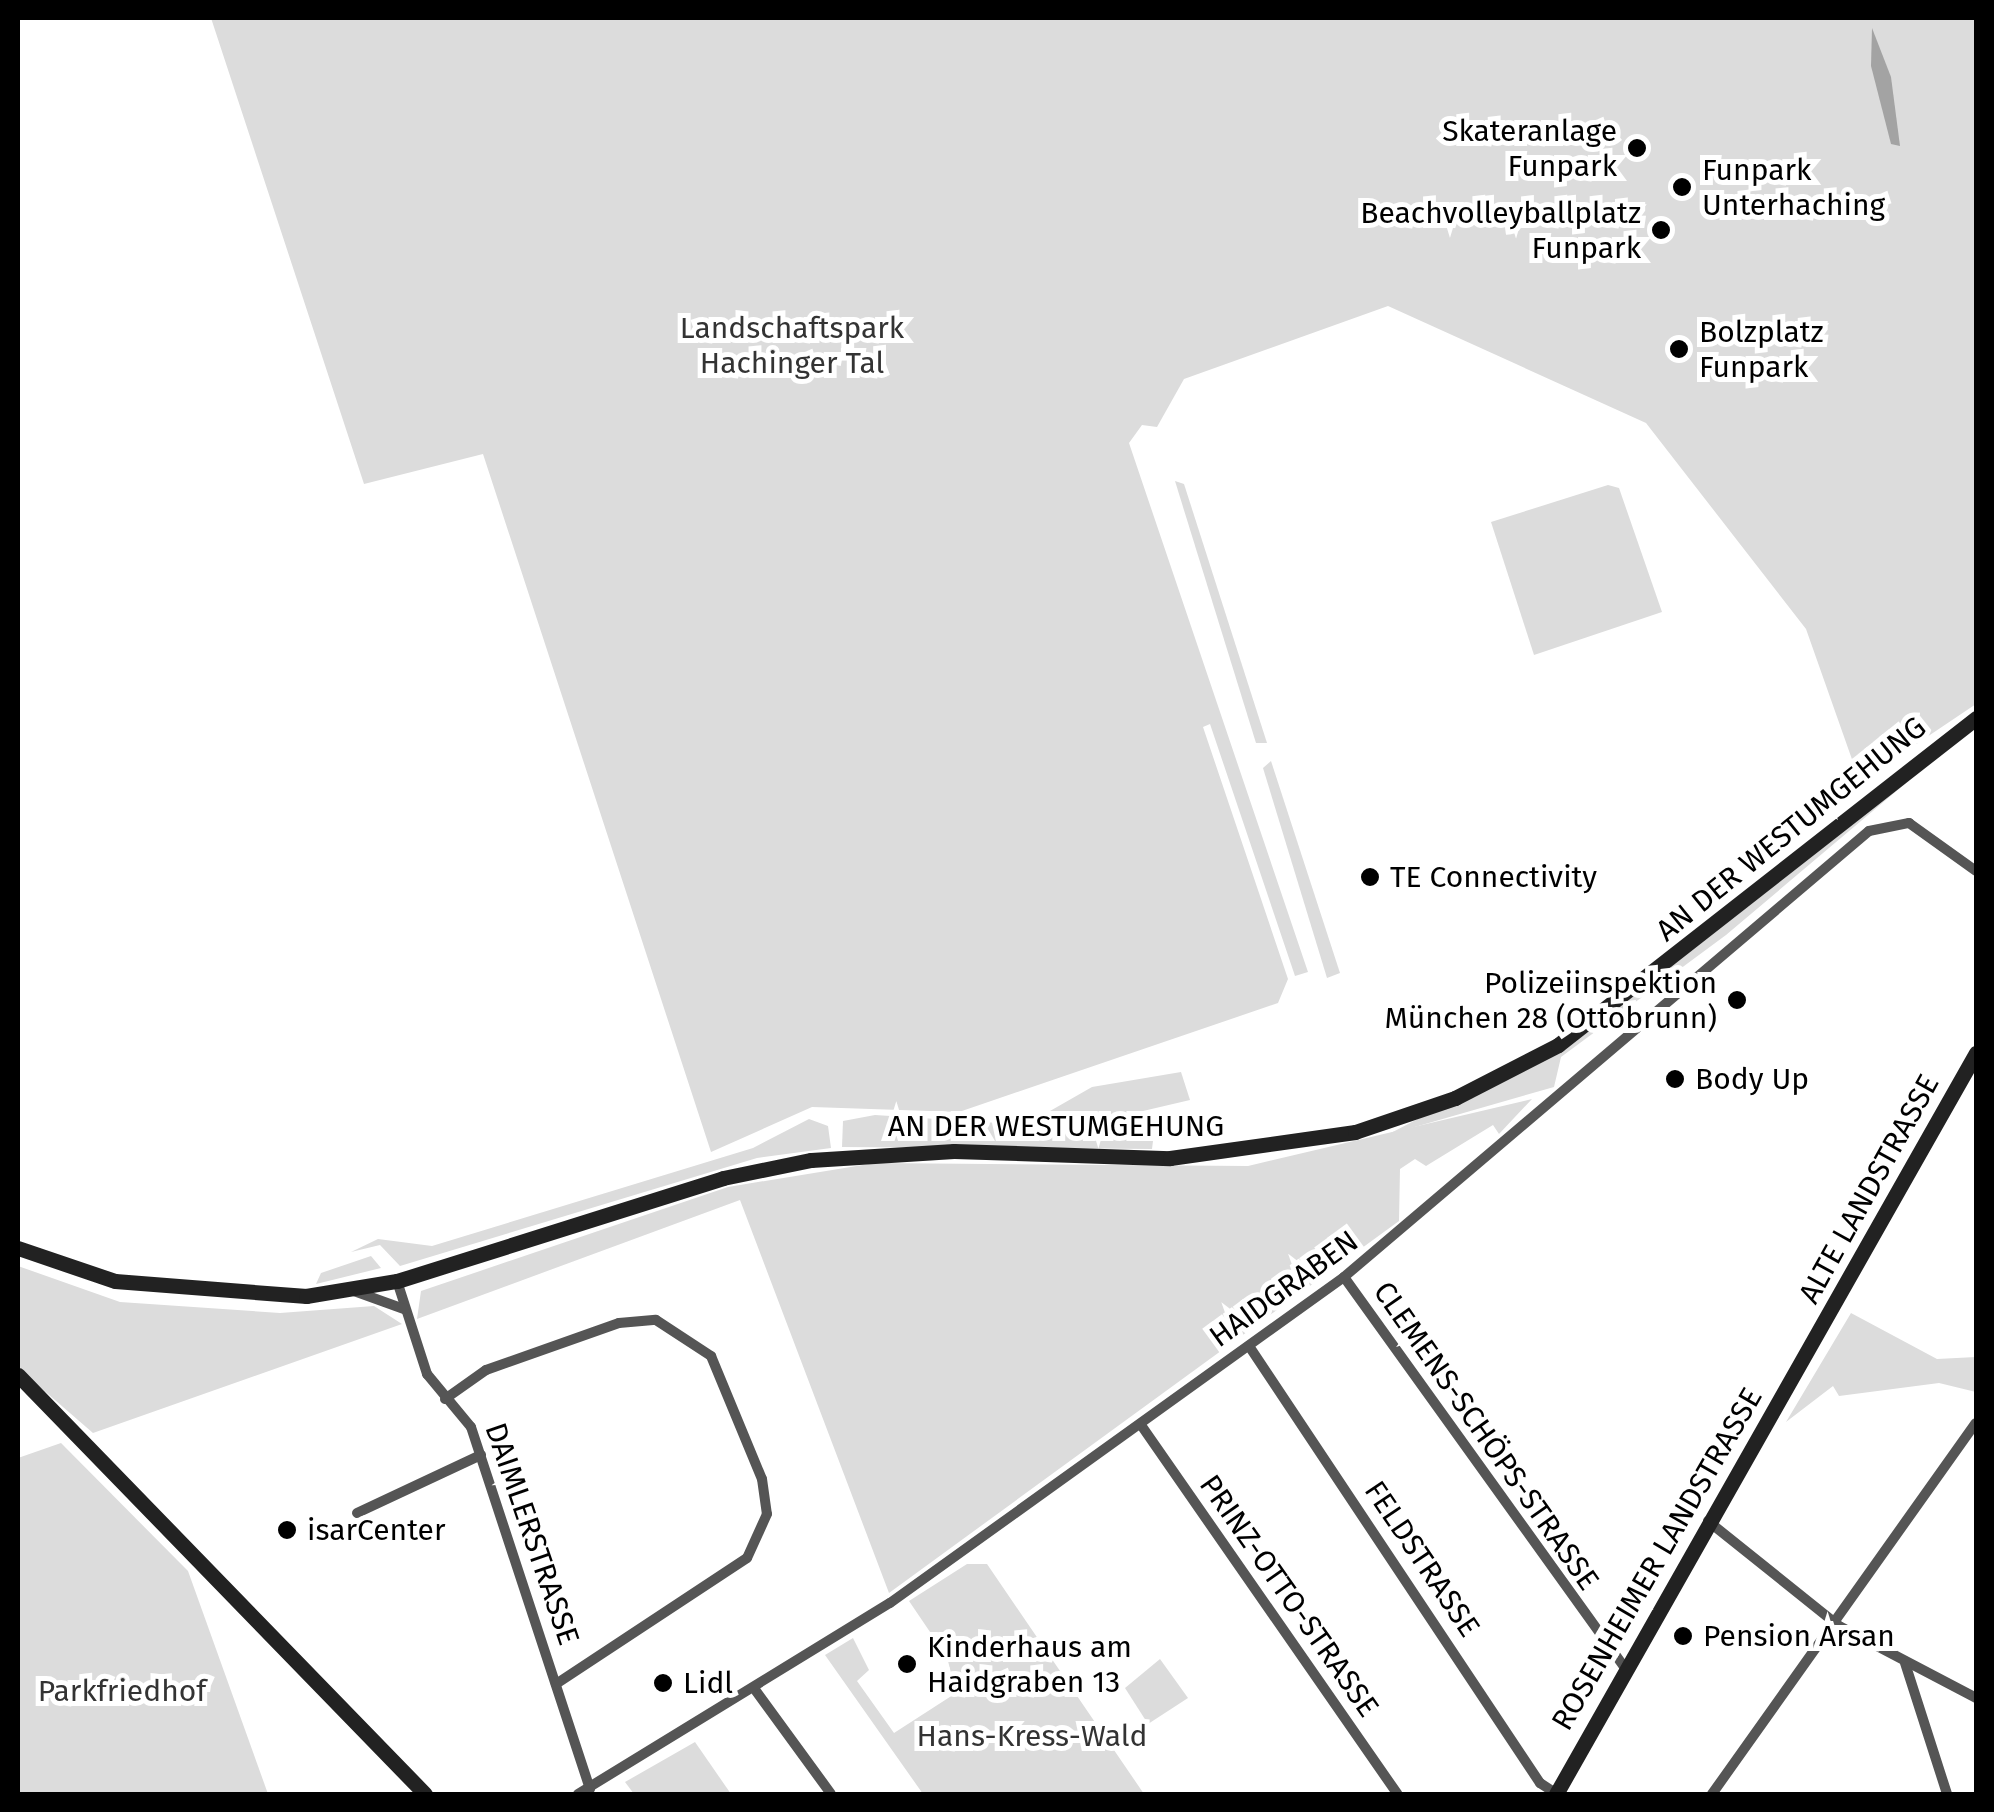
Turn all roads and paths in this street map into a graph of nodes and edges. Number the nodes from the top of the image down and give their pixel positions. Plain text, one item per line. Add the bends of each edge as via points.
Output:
1 (1976, 718) edge
2 (1976, 871) edge
3 (1976, 1053) edge
4 (18, 1248) edge
5 (1344, 1277) junction
6 (397, 1281) junction
7 (349, 1290) junction
8 (404, 1309) junction
9 (1249, 1346) junction
10 (1808, 1351) joint
11 (18, 1375) edge
12 (445, 1398) junction
13 (1976, 1422) edge
14 (1141, 1425) junction
15 (481, 1454) junction
16 (357, 1513) dead end
17 (1708, 1521) junction
18 (1839, 1626) junction
19 (1905, 1664) junction
20 (1625, 1668) junction
21 (556, 1684) junction
22 (756, 1691) junction
23 (1976, 1698) edge
24 (590, 1789) junction
25 (425, 1794) edge
26 (578, 1794) edge
27 (831, 1794) edge
28 (1397, 1794) edge
29 (1556, 1794) edge
30 (1712, 1794) edge
31 (1947, 1794) edge

1 - 6 main road, AN DER WESTUMGEHUNG via 1629,996 1520,1067 1411,1114 1228,1154 917,1151 811,1160 723,1178
2 - 5 street, HAIDGRABEN via 1917,826 1875,827
3 - 10 main road, ALTE LANDSTRASSE
4 - 7 main road, AN DER WESTUMGEHUNG via 173,1291
5 - 9 street, HAIDGRABEN
5 - 20 street, CLEMENS-SCHÖPS-STRASSE
6 - 7 main road, AN DER WESTUMGEHUNG
6 - 8 street, DAIMLERSTRASSE
7 - 8 street
8 - 12 street, DAIMLERSTRASSE
9 - 14 street, HAIDGRABEN
9 - 29 street, FELDSTRASSE via 1540,1783
10 - 17 main road, ROSENHEIMER LANDSTRASSE
11 - 25 main road
12 - 15 street, DAIMLERSTRASSE
12 - 21 street via 486,1370 618,1323 656,1320 711,1356 762,1478 767,1514 746,1558
13 - 18 street
14 - 22 street, HAIDGRABEN
14 - 28 street, PRINZ-OTTO-STRASSE
15 - 16 street
15 - 21 street, DAIMLERSTRASSE
17 - 18 street
17 - 20 main road, ROSENHEIMER LANDSTRASSE
18 - 19 street
18 - 30 street
19 - 23 street
19 - 31 street
20 - 29 main road, ROSENHEIMER LANDSTRASSE
21 - 24 street, DAIMLERSTRASSE
22 - 24 street, HAIDGRABEN
22 - 27 street
24 - 26 street, HAIDGRABEN

